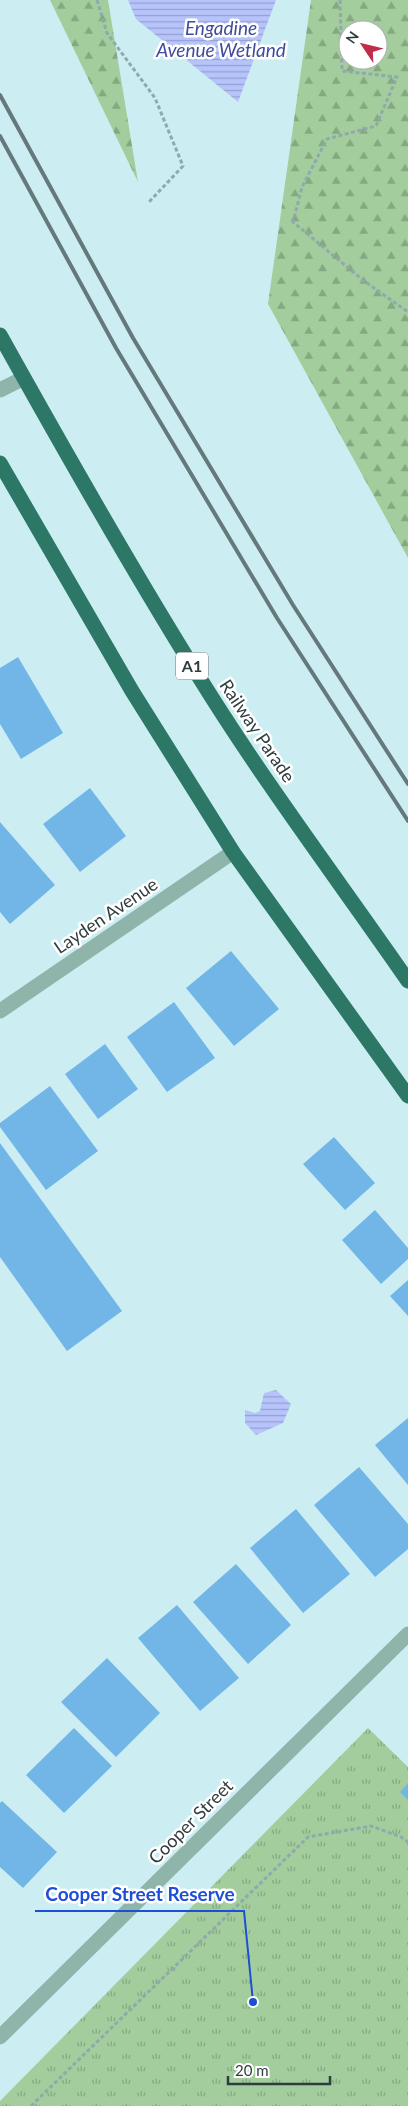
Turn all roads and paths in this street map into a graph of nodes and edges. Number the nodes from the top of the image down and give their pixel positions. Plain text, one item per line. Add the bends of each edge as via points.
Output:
1 (97, 0) edge
2 (340, 0) edge
3 (149, 202) dead end
4 (408, 312) edge
5 (0, 335) edge
6 (24, 378) junction
7 (0, 390) edge
8 (0, 464) edge
9 (233, 852) junction
10 (408, 981) edge
11 (0, 1011) edge
12 (408, 1096) edge
13 (408, 1634) edge
14 (408, 1842) edge
15 (0, 2037) edge
16 (31, 2106) edge

1 - 3 path via 107,33 155,98 183,166
2 - 4 path via 342,71 397,77 376,126 327,139 302,187 293,222 364,281
5 - 6 highway, Railway Parade / A1
6 - 7 street
6 - 10 highway, Railway Parade / A1 via 199,678 299,828
8 - 9 highway via 132,691
9 - 11 street, Layden Avenue
9 - 12 highway
13 - 15 street, Cooper Street
14 - 16 path via 371,1826 308,1837

